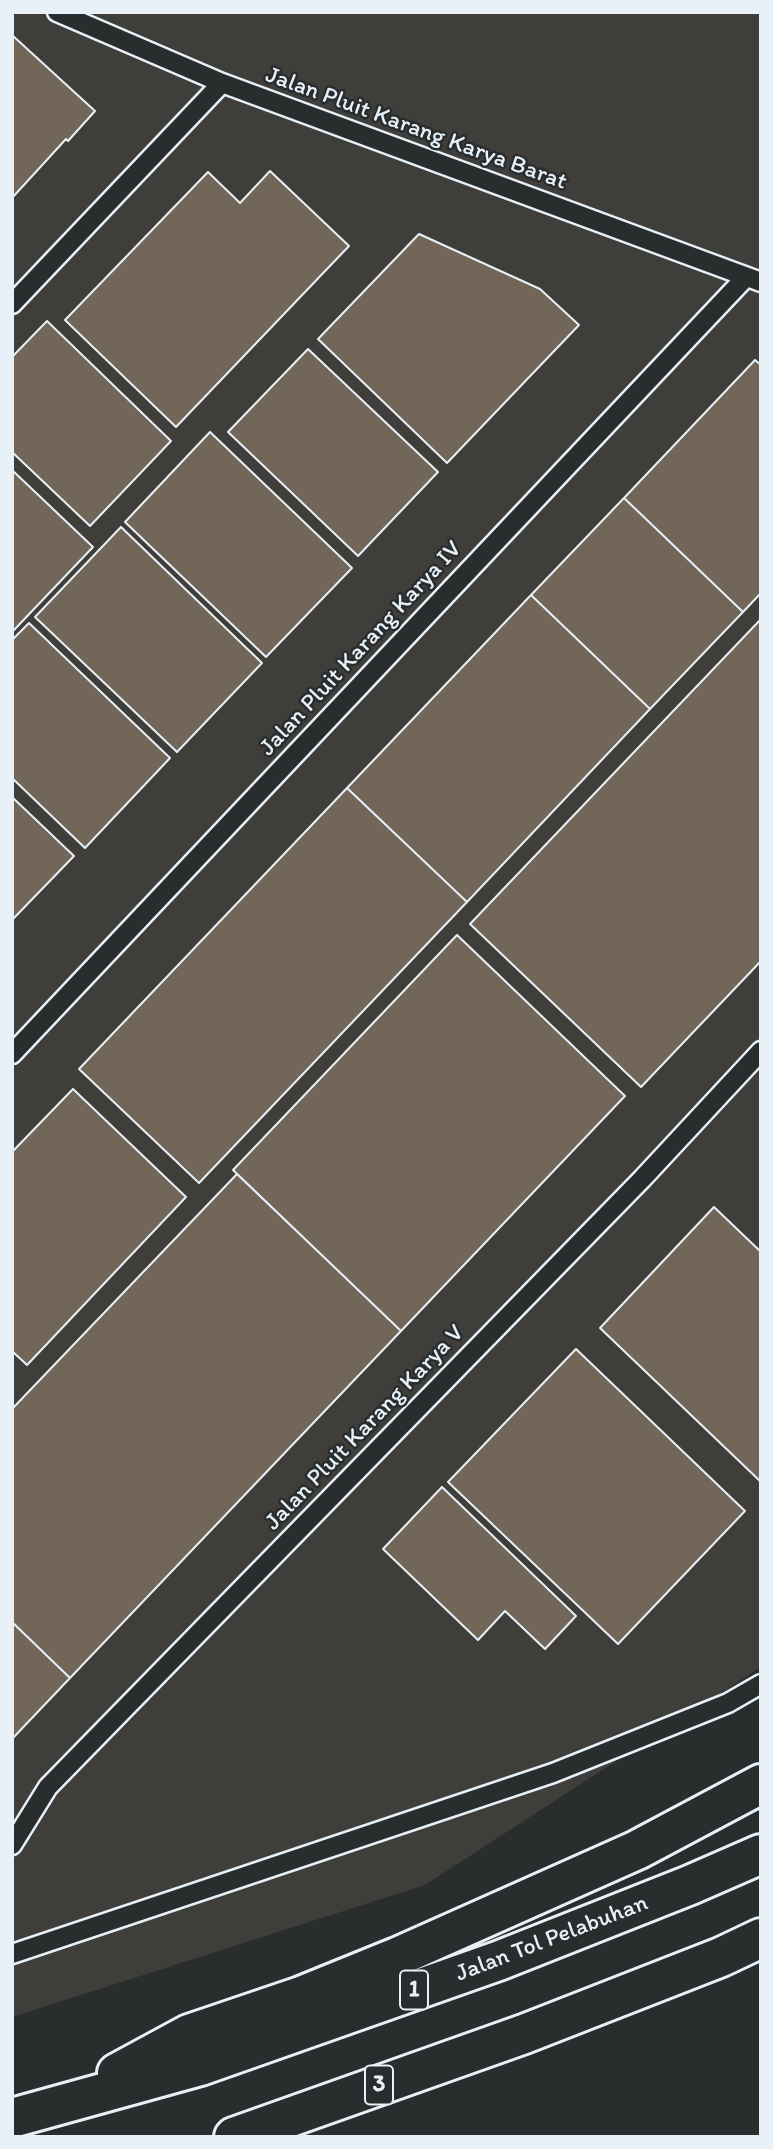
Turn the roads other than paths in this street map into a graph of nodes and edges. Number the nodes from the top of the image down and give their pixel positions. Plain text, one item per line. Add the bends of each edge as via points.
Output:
1 (57, 12) edge
2 (222, 83) junction
3 (753, 280) edge
4 (12, 304) edge
5 (761, 1051) edge
6 (12, 1054) edge
7 (761, 1684) edge
8 (761, 1784) edge
9 (12, 1845) edge
10 (761, 1854) edge
11 (761, 1938) edge
12 (12, 1954) edge
13 (60, 2104) junction
14 (12, 2118) edge
15 (234, 2137) edge

1 - 2 lane, Jalan Pluit Karang Karya Barat
2 - 3 lane, Jalan Pluit Karang Karya Barat
2 - 4 lane
3 - 6 lane, Jalan Pluit Karang Karya IV
5 - 9 lane, Jalan Pluit Karang Karya V via 642,1179 48,1787
7 - 12 lane via 728,1703 553,1773
8 - 13 highway via 637,1850 397,1956 301,1996 189,2034
10 - 13 highway, Jalan Tol Pelabuhan / 1 via 498,1961 200,2066
11 - 15 highway, 3 via 524,2034
13 - 14 highway

